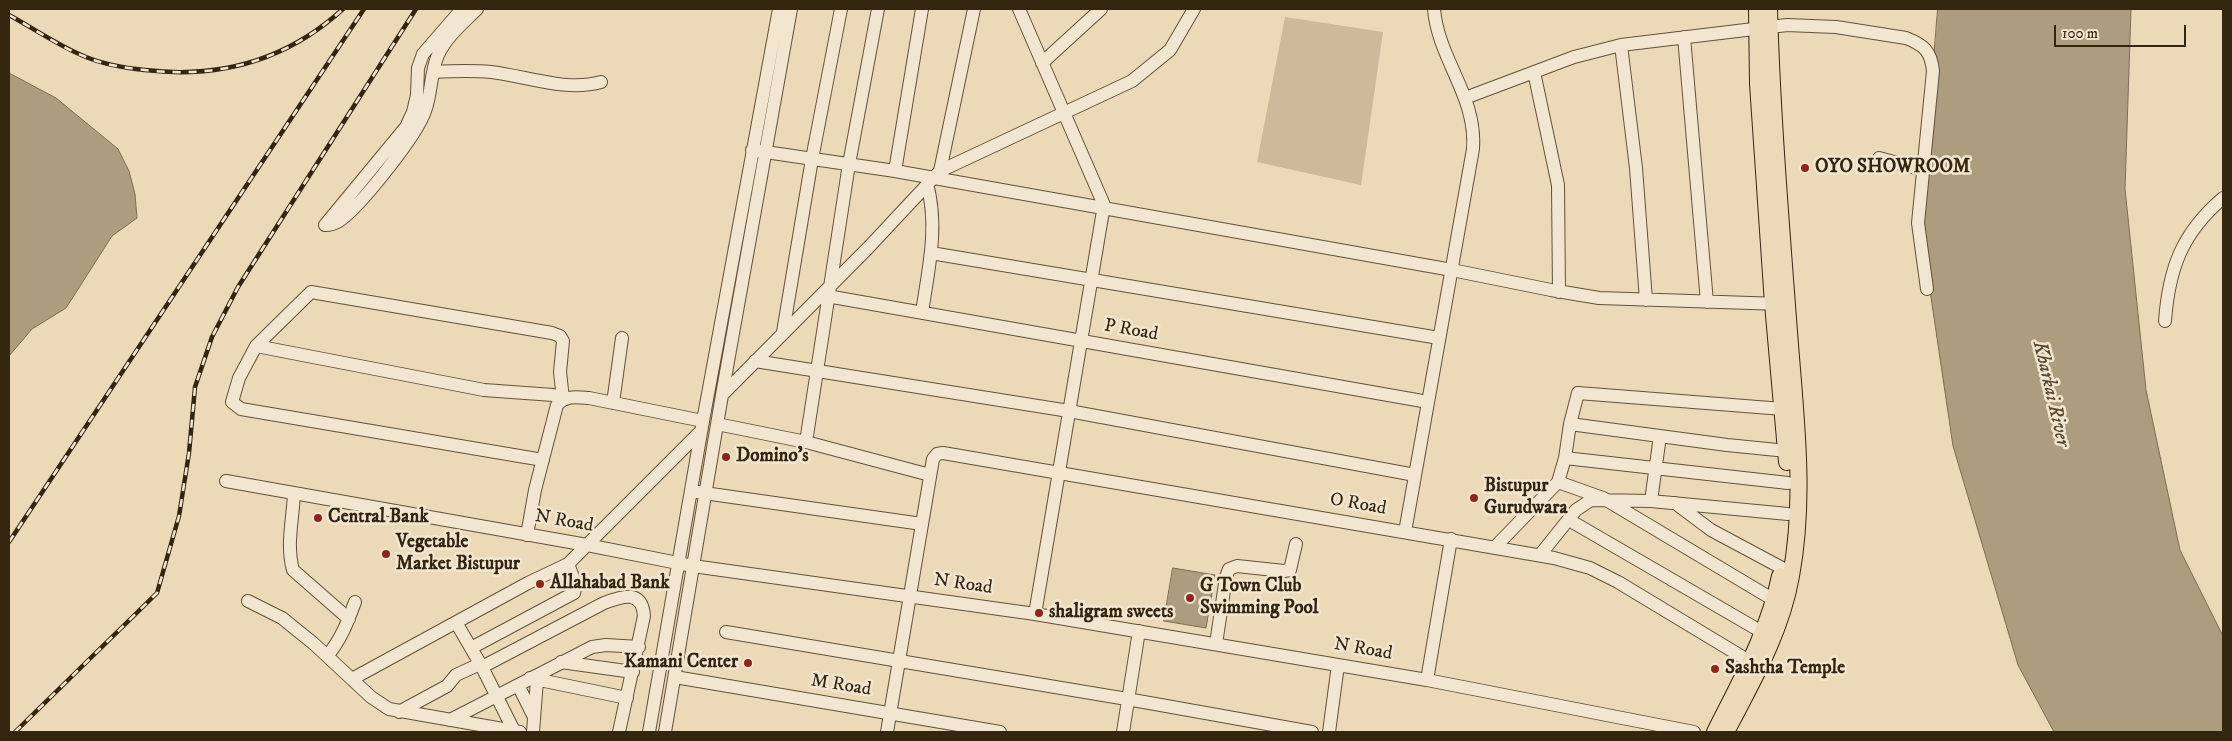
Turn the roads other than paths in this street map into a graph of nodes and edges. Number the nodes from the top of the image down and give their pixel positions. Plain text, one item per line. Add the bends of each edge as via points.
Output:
1 (462, 9) edge
2 (477, 9) edge
3 (780, 9) edge
4 (791, 9) edge
5 (840, 9) edge
6 (878, 9) edge
7 (922, 9) edge
8 (974, 9) edge
9 (1019, 9) edge
10 (1101, 9) edge
11 (1194, 9) edge
12 (1434, 9) edge
13 (1757, 9) edge
14 (1769, 9) edge
15 (1763, 28) junction
16 (1684, 37) junction
17 (1621, 45) junction
18 (1042, 63) junction
19 (433, 72) junction
20 (1534, 72) junction
21 (601, 82) dead end
22 (1465, 98) junction
23 (1064, 114) junction
24 (758, 151) junction
25 (812, 158) junction
26 (1879, 158) dead end
27 (849, 164) junction
28 (1922, 170) junction
29 (895, 172) junction
30 (933, 178) junction
31 (2223, 198) edge
32 (1104, 208) junction
33 (931, 253) junction
34 (1452, 270) junction
35 (1093, 279) junction
36 (1927, 289) dead end
37 (828, 291) junction
38 (1560, 292) junction
39 (1646, 300) junction
40 (1707, 302) junction
41 (1780, 304) junction
42 (922, 313) junction
43 (2165, 321) dead end
44 (783, 332) junction
45 (622, 338) dead end
46 (1439, 338) junction
47 (1081, 341) junction
48 (256, 346) junction
49 (755, 361) junction
50 (816, 371) junction
51 (722, 395) junction
52 (563, 399) junction
53 (1428, 402) junction
54 (613, 403) junction
55 (1783, 409) junction
56 (1070, 411) junction
57 (717, 424) junction
58 (1570, 424) junction
59 (702, 426) junction
60 (1660, 436) junction
61 (806, 442) junction
62 (1787, 451) junction
63 (1565, 458) junction
64 (543, 460) junction
65 (1655, 468) junction
66 (1059, 473) junction
67 (930, 475) junction
68 (1416, 475) junction
69 (226, 481) dead end
70 (1558, 482) junction
71 (1788, 483) junction
72 (691, 492) junction
73 (705, 493) junction
74 (294, 494) junction
75 (1603, 498) junction
76 (1650, 501) junction
77 (1675, 503) junction
78 (1788, 514) junction
79 (1569, 520) junction
80 (922, 524) junction
81 (1406, 532) junction
82 (527, 535) junction
83 (1451, 539) junction
84 (1296, 544) dead end
85 (587, 545) junction
86 (1496, 547) junction
87 (1540, 555) junction
88 (678, 563) junction
89 (568, 564) junction
90 (693, 566) junction
91 (1782, 568) junction
92 (910, 596) junction
93 (248, 600) dead end
94 (1774, 600) junction
95 (355, 602) dead end
96 (1035, 614) junction
97 (349, 619) junction
98 (457, 624) junction
99 (726, 632) dead end
100 (1138, 632) junction
101 (1762, 632) junction
102 (1216, 644) junction
103 (471, 648) junction
104 (639, 648) junction
105 (327, 656) junction
106 (1750, 661) junction
107 (561, 662) junction
108 (898, 662) junction
109 (1338, 665) junction
110 (481, 666) junction
111 (633, 672) junction
112 (675, 677) junction
113 (352, 679) junction
114 (534, 679) junction
115 (1427, 680) junction
116 (518, 685) junction
117 (497, 696) junction
118 (626, 698) junction
119 (1128, 699) junction
120 (399, 712) junction
121 (890, 713) junction
122 (534, 717) junction
123 (453, 721) junction
124 (466, 732) edge
125 (514, 732) edge
126 (533, 732) edge
127 (619, 732) edge
128 (649, 732) edge
129 (665, 732) edge
130 (887, 732) edge
131 (1000, 732) edge
132 (1123, 732) edge
133 (1312, 732) edge
134 (1329, 732) edge
135 (1694, 732) edge
136 (1715, 732) edge
137 (1726, 732) edge

1 - 19 street via 423,54 418,68 414,112 406,126 325,225 334,224 348,214 393,161 426,110
2 - 19 street via 445,42
3 - 24 street
4 - 24 street
5 - 25 street
6 - 27 street
7 - 29 street
8 - 30 street
9 - 18 street
10 - 18 street
11 - 23 street via 1170,50 1132,81
12 - 22 street via 1446,55
13 - 15 main road
14 - 15 main road
15 - 16 street
15 - 28 street via 1787,25 1836,27 1906,38 1925,48 1932,58 1933,71
15 - 41 main road via 1758,84
16 - 17 street
16 - 40 street
17 - 20 street
17 - 39 street via 1635,159
18 - 23 street
19 - 21 street via 490,72 584,87
20 - 22 street
20 - 38 street via 1558,185
22 - 34 street via 1475,131
23 - 30 street
23 - 32 street
24 - 25 street
24 - 51 street
24 - 59 street
25 - 27 street
25 - 44 street
26 - 28 street
27 - 29 street
27 - 37 street
28 - 36 street via 1918,223
29 - 30 street
30 - 32 street
30 - 33 street
30 - 37 street
31 - 43 street via 2208,210 2188,236 2175,263 2167,288
32 - 34 street
32 - 35 street
33 - 35 street
33 - 42 street
34 - 38 street
34 - 46 street
35 - 46 street
35 - 47 street
37 - 42 street, P Road
37 - 44 street
37 - 50 street
38 - 39 street
39 - 40 street
40 - 41 street
41 - 55 main road
41 - 137 main road via 1797,440 1797,538 1783,613 1768,651
42 - 47 street, P Road
44 - 49 street
45 - 54 street
46 - 53 street
47 - 53 street, P Road
47 - 56 street
48 - 52 street via 484,390 553,395
48 - 52 street via 312,292 552,333 563,341 560,372
48 - 64 street via 239,378 232,402 241,409
49 - 50 street
49 - 51 street
50 - 56 street
50 - 61 street
51 - 57 street
52 - 54 street via 581,397
52 - 64 street via 557,405
53 - 68 street
54 - 59 street
55 - 58 street via 1578,393
55 - 62 main road
56 - 66 street
56 - 68 street
57 - 61 street
57 - 73 street
58 - 60 street
58 - 63 street
59 - 72 street
59 - 85 street
60 - 62 street
60 - 65 street
61 - 67 street
62 - 71 main road
63 - 65 street
63 - 70 street
64 - 82 street
65 - 71 street
65 - 76 street
66 - 67 street, O Road via 943,453 933,459
66 - 81 street, O Road
66 - 96 street
67 - 80 street
68 - 81 street
69 - 74 street, N Road
70 - 75 street
70 - 86 street
71 - 78 main road
72 - 73 street
72 - 88 street
73 - 80 street
73 - 90 street
74 - 82 street, N Road
74 - 97 street via 290,546 293,570
75 - 76 street
75 - 79 street via 1583,504
75 - 94 street
76 - 77 street
77 - 78 street
77 - 91 street via 1711,530
78 - 91 main road
79 - 87 street
79 - 101 street
80 - 92 street
81 - 83 street, O Road
82 - 85 street, N Road
83 - 86 street, O Road
83 - 115 street
84 - 102 street via 1290,570 1237,566 1229,569
85 - 88 street, N Road
85 - 89 street
86 - 87 street, O Road
87 - 106 street, O Road via 1590,568 1618,582
88 - 90 street, N Road
88 - 128 street
89 - 98 street
89 - 103 street via 576,584 574,593
90 - 92 street, N Road
90 - 112 street
91 - 94 main road
92 - 96 street, N Road
92 - 108 street
93 - 105 street via 282,618
94 - 101 main road
95 - 97 street
96 - 100 street, N Road
97 - 105 street via 336,646
98 - 103 street
98 - 113 street
99 - 108 street
100 - 102 street, N Road
100 - 119 street
101 - 106 main road
102 - 109 street, N Road
103 - 110 street
104 - 107 street via 592,646
104 - 110 street via 643,607 638,600 621,597
104 - 111 street
105 - 113 street
106 - 136 main road
107 - 111 street
107 - 114 street
108 - 119 street
108 - 121 street
109 - 115 street, N Road
109 - 134 street
110 - 117 street
110 - 120 street via 456,675 450,684
111 - 118 street
112 - 121 street, M Road
112 - 129 street
113 - 120 street via 380,704
114 - 116 street
114 - 118 street
114 - 122 street
115 - 135 street, N Road
116 - 117 street
116 - 122 street
117 - 123 street
117 - 125 street
118 - 127 street
119 - 132 street
119 - 133 street
120 - 123 street
121 - 130 street
121 - 131 street, M Road
122 - 126 street
123 - 124 street
123 - 125 street

